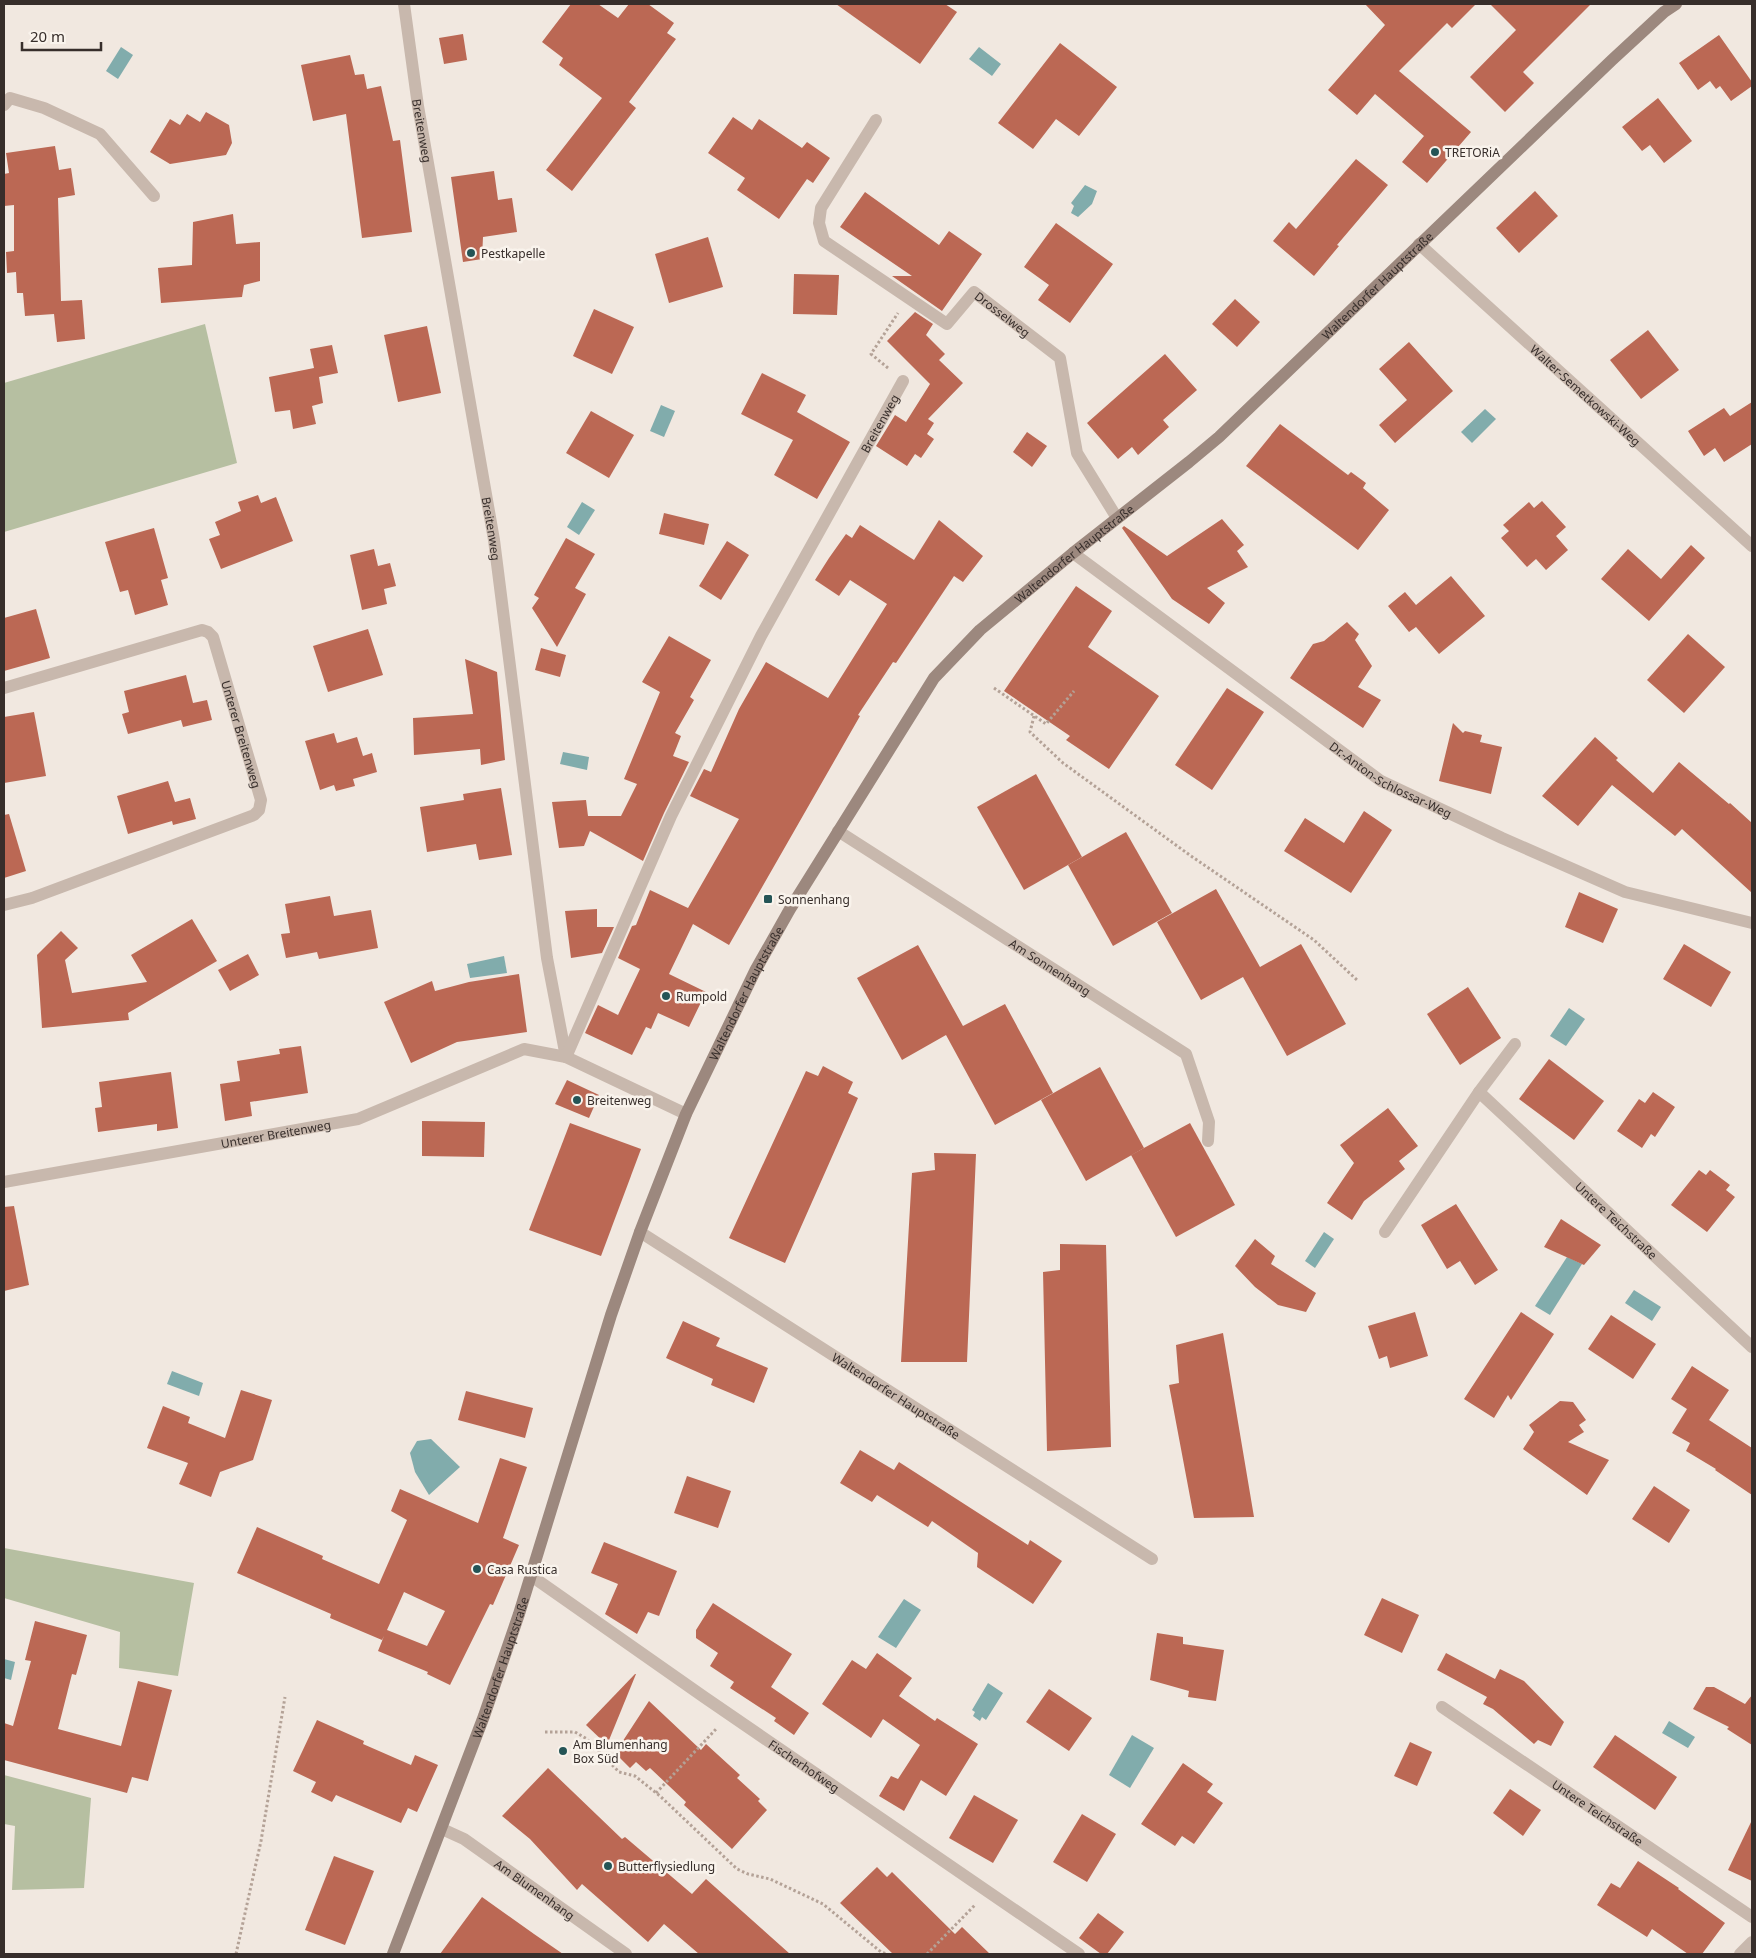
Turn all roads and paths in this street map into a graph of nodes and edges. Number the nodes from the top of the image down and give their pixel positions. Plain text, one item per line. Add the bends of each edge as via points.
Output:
1 (404, 4) edge
2 (1676, 4) edge
3 (6, 98) edge
4 (876, 120) dead end
5 (154, 196) dead end
6 (1419, 244) junction
7 (908, 297) junction
8 (902, 381) joint
9 (1117, 518) junction
10 (1752, 546) edge
11 (1073, 553) junction
12 (4, 688) edge
13 (994, 688) dead end
14 (1074, 691) dead end
15 (1034, 716) junction
16 (838, 831) junction
17 (4, 905) edge
18 (1752, 922) edge
19 (1357, 980) dead end
20 (1514, 1044) dead end
21 (566, 1057) junction
22 (1479, 1092) junction
23 (686, 1114) junction
24 (1208, 1141) dead end
25 (4, 1182) edge
26 (640, 1232) junction
27 (1385, 1232) dead end
28 (1752, 1348) edge
29 (1152, 1559) dead end
30 (530, 1575) junction
31 (285, 1697) dead end
32 (1442, 1707) dead end
33 (729, 1715) junction
34 (545, 1732) dead end
35 (656, 1793) junction
36 (442, 1829) junction
37 (988, 1892) junction
38 (1752, 1917) edge
39 (1752, 1942) edge
40 (236, 1954) edge
41 (393, 1954) edge
42 (626, 1954) edge
43 (887, 1954) edge
44 (927, 1954) edge
45 (1079, 1954) edge
46 (1740, 1954) edge

1 - 21 street, Breitenweg via 418,106 494,540 547,958
2 - 6 main road, Waltendorfer Hauptstraße via 1612,60
3 - 5 street via 44,108 100,134
4 - 7 street, Drosselweg via 821,208 819,223 824,241
6 - 9 main road, Waltendorfer Hauptstraße via 1219,437
6 - 10 street, Walter-Semetkowski-Weg
7 - 8 path via 871,354
7 - 9 street, Drosselweg via 947,324 974,292 1060,358 1077,453
8 - 21 street, Breitenweg via 752,653 671,816
9 - 11 main road, Waltendorfer Hauptstraße
11 - 16 main road, Waltendorfer Hauptstraße via 980,630 934,678
11 - 18 street, Dr.-Anton-Schlossar-Weg via 1381,781 1625,892
12 - 17 street, Unterer Breitenweg via 202,630 208,632 213,638 261,800 254,815 32,898
13 - 15 path
14 - 15 path via 1046,724
15 - 19 path via 1030,732 1062,763 1314,940
16 - 23 main road, Waltendorfer Hauptstraße via 756,971
16 - 24 street, Am Sonnenhang via 1186,1054 1209,1122
20 - 22 street
21 - 23 street
21 - 25 street, Unterer Breitenweg via 524,1049 358,1119
22 - 27 street
22 - 28 street, Untere Teichstraße
23 - 26 main road, Waltendorfer Hauptstraße
26 - 29 street, Waltendorfer Hauptstraße
26 - 30 main road, Waltendorfer Hauptstraße
30 - 33 street, Fischerhofweg
30 - 36 main road, Waltendorfer Hauptstraße via 484,1716
31 - 40 path via 261,1841
32 - 38 street, Untere Teichstraße
33 - 35 path
33 - 37 street, Fischerhofweg
34 - 35 path via 575,1732 587,1739 619,1772 635,1776
35 - 43 path via 737,1869 770,1879 823,1904
36 - 41 main road, Waltendorfer Hauptstraße
36 - 42 street, Am Blumenhang via 464,1839
37 - 44 path
37 - 45 street, Fischerhofweg
39 - 46 street

